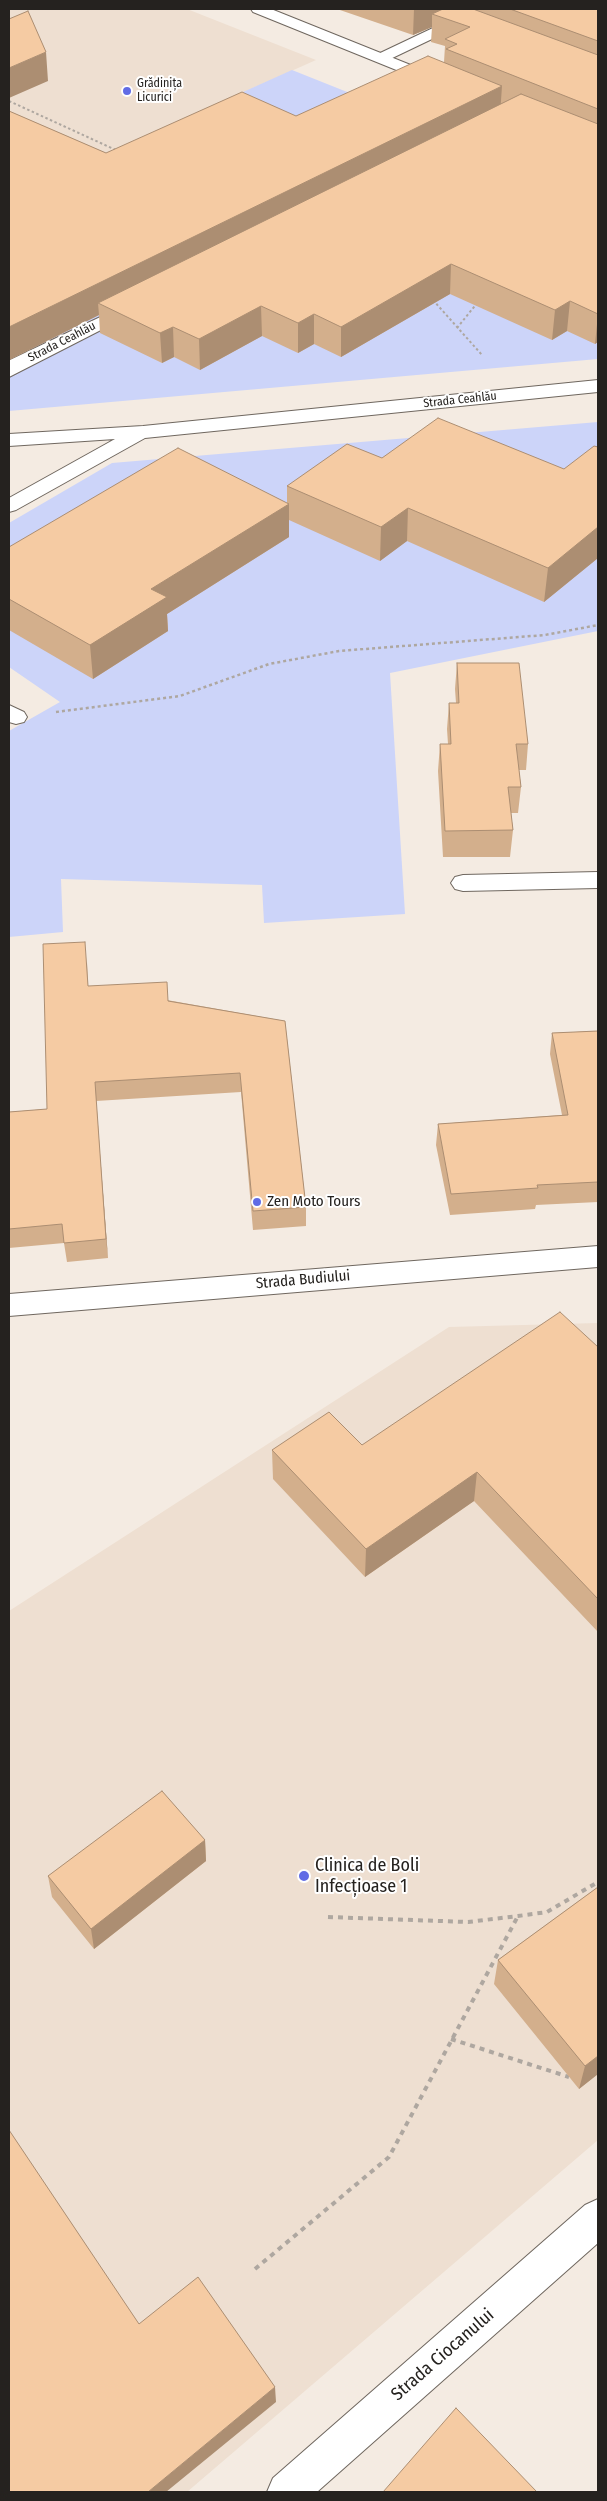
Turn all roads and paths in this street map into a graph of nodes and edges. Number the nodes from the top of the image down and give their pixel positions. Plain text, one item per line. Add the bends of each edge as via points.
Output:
1 (258, 9) edge
2 (481, 33) edge
3 (381, 58) junction
4 (454, 88) edge
5 (9, 101) edge
6 (126, 155) edge
7 (427, 294) edge
8 (481, 298) edge
9 (145, 301) edge
10 (457, 328) junction
11 (482, 356) dead end
12 (9, 371) edge
13 (598, 386) edge
14 (142, 432) junction
15 (9, 440) edge
16 (9, 506) edge
17 (598, 625) edge
18 (12, 715) edge
19 (598, 880) edge
20 (463, 883) dead end
21 (598, 1256) edge
22 (9, 1305) edge
23 (598, 1882) edge
24 (518, 1916) junction
25 (328, 1917) dead end
26 (451, 2039) junction
27 (569, 2077) edge
28 (598, 2218) edge
29 (255, 2269) dead end
30 (287, 2492) edge

1 - 3 street
2 - 3 street via 454,23
3 - 4 street
5 - 6 path
7 - 10 path
8 - 10 path
9 - 12 street, Strada Ceahlău via 17,364
10 - 11 path
13 - 14 street, Strada Ceahlău
14 - 15 street, Strada Ceahlău
14 - 16 street, Strada Ceahlău
17 - 18 path via 545,635 339,651 269,664 180,696
19 - 20 street
21 - 22 street, Strada Budiului
23 - 24 path via 547,1912
24 - 25 path via 468,1922
24 - 26 path
26 - 27 path
26 - 29 path via 389,2157
28 - 30 street, Strada Ciocanului

